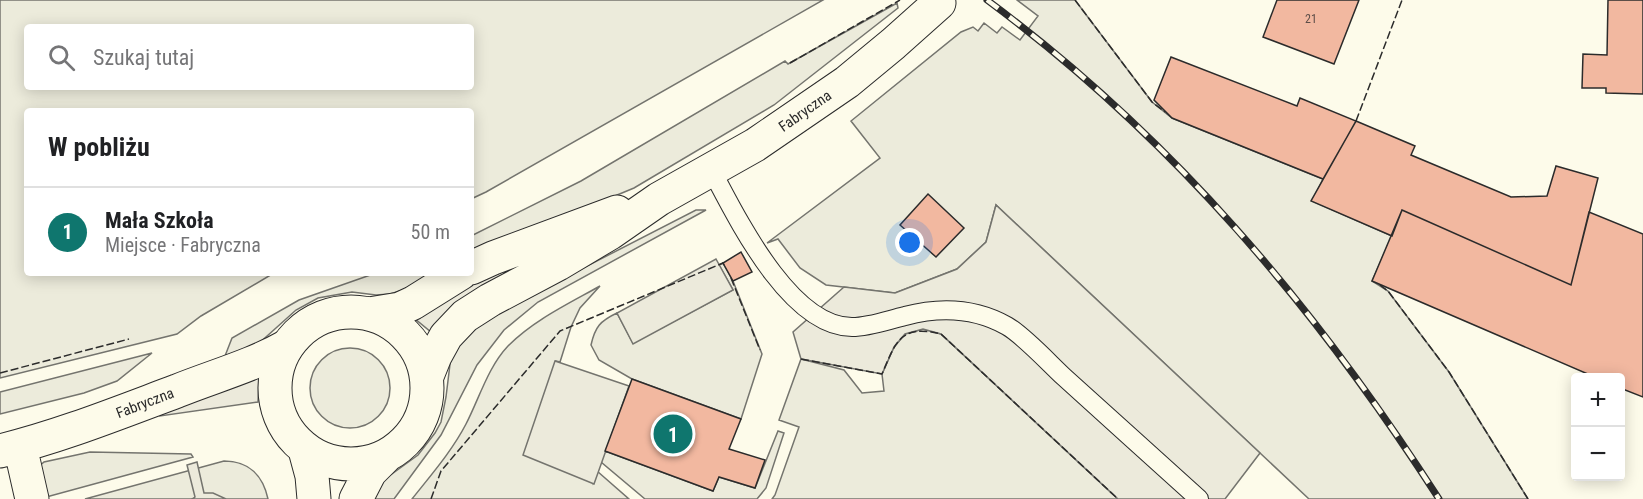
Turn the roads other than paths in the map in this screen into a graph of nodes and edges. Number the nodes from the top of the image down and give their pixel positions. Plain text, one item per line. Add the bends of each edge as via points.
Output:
1 (939, 3) dead end
2 (712, 171) junction
3 (659, 199) junction
4 (474, 267) edge
5 (456, 276) edge
6 (369, 314) junction
7 (287, 346) junction
8 (427, 376) junction
9 (10, 449) edge
10 (305, 450) junction
11 (385, 457) junction
12 (32, 499) edge
13 (314, 499) edge
14 (356, 499) edge
15 (1199, 499) edge

1 - 2 street, Fabryczna via 847,82
2 - 3 street, Fabryczna
2 - 15 lane via 762,256 790,294 814,314 854,327 954,310 1008,327
3 - 4 street, Fabryczna via 599,217
3 - 8 street, Fabryczna via 584,249 465,316 447,336
5 - 6 street via 400,309
6 - 7 street via 347,312 319,318
6 - 8 street via 394,325 410,339
7 - 9 street, Fabryczna via 219,377 60,435
7 - 10 street via 277,371 275,398 287,431
8 - 11 street via 426,401 419,424 410,437
9 - 12 street
10 - 11 street via 344,464 365,464
10 - 13 street
11 - 14 street via 370,472

